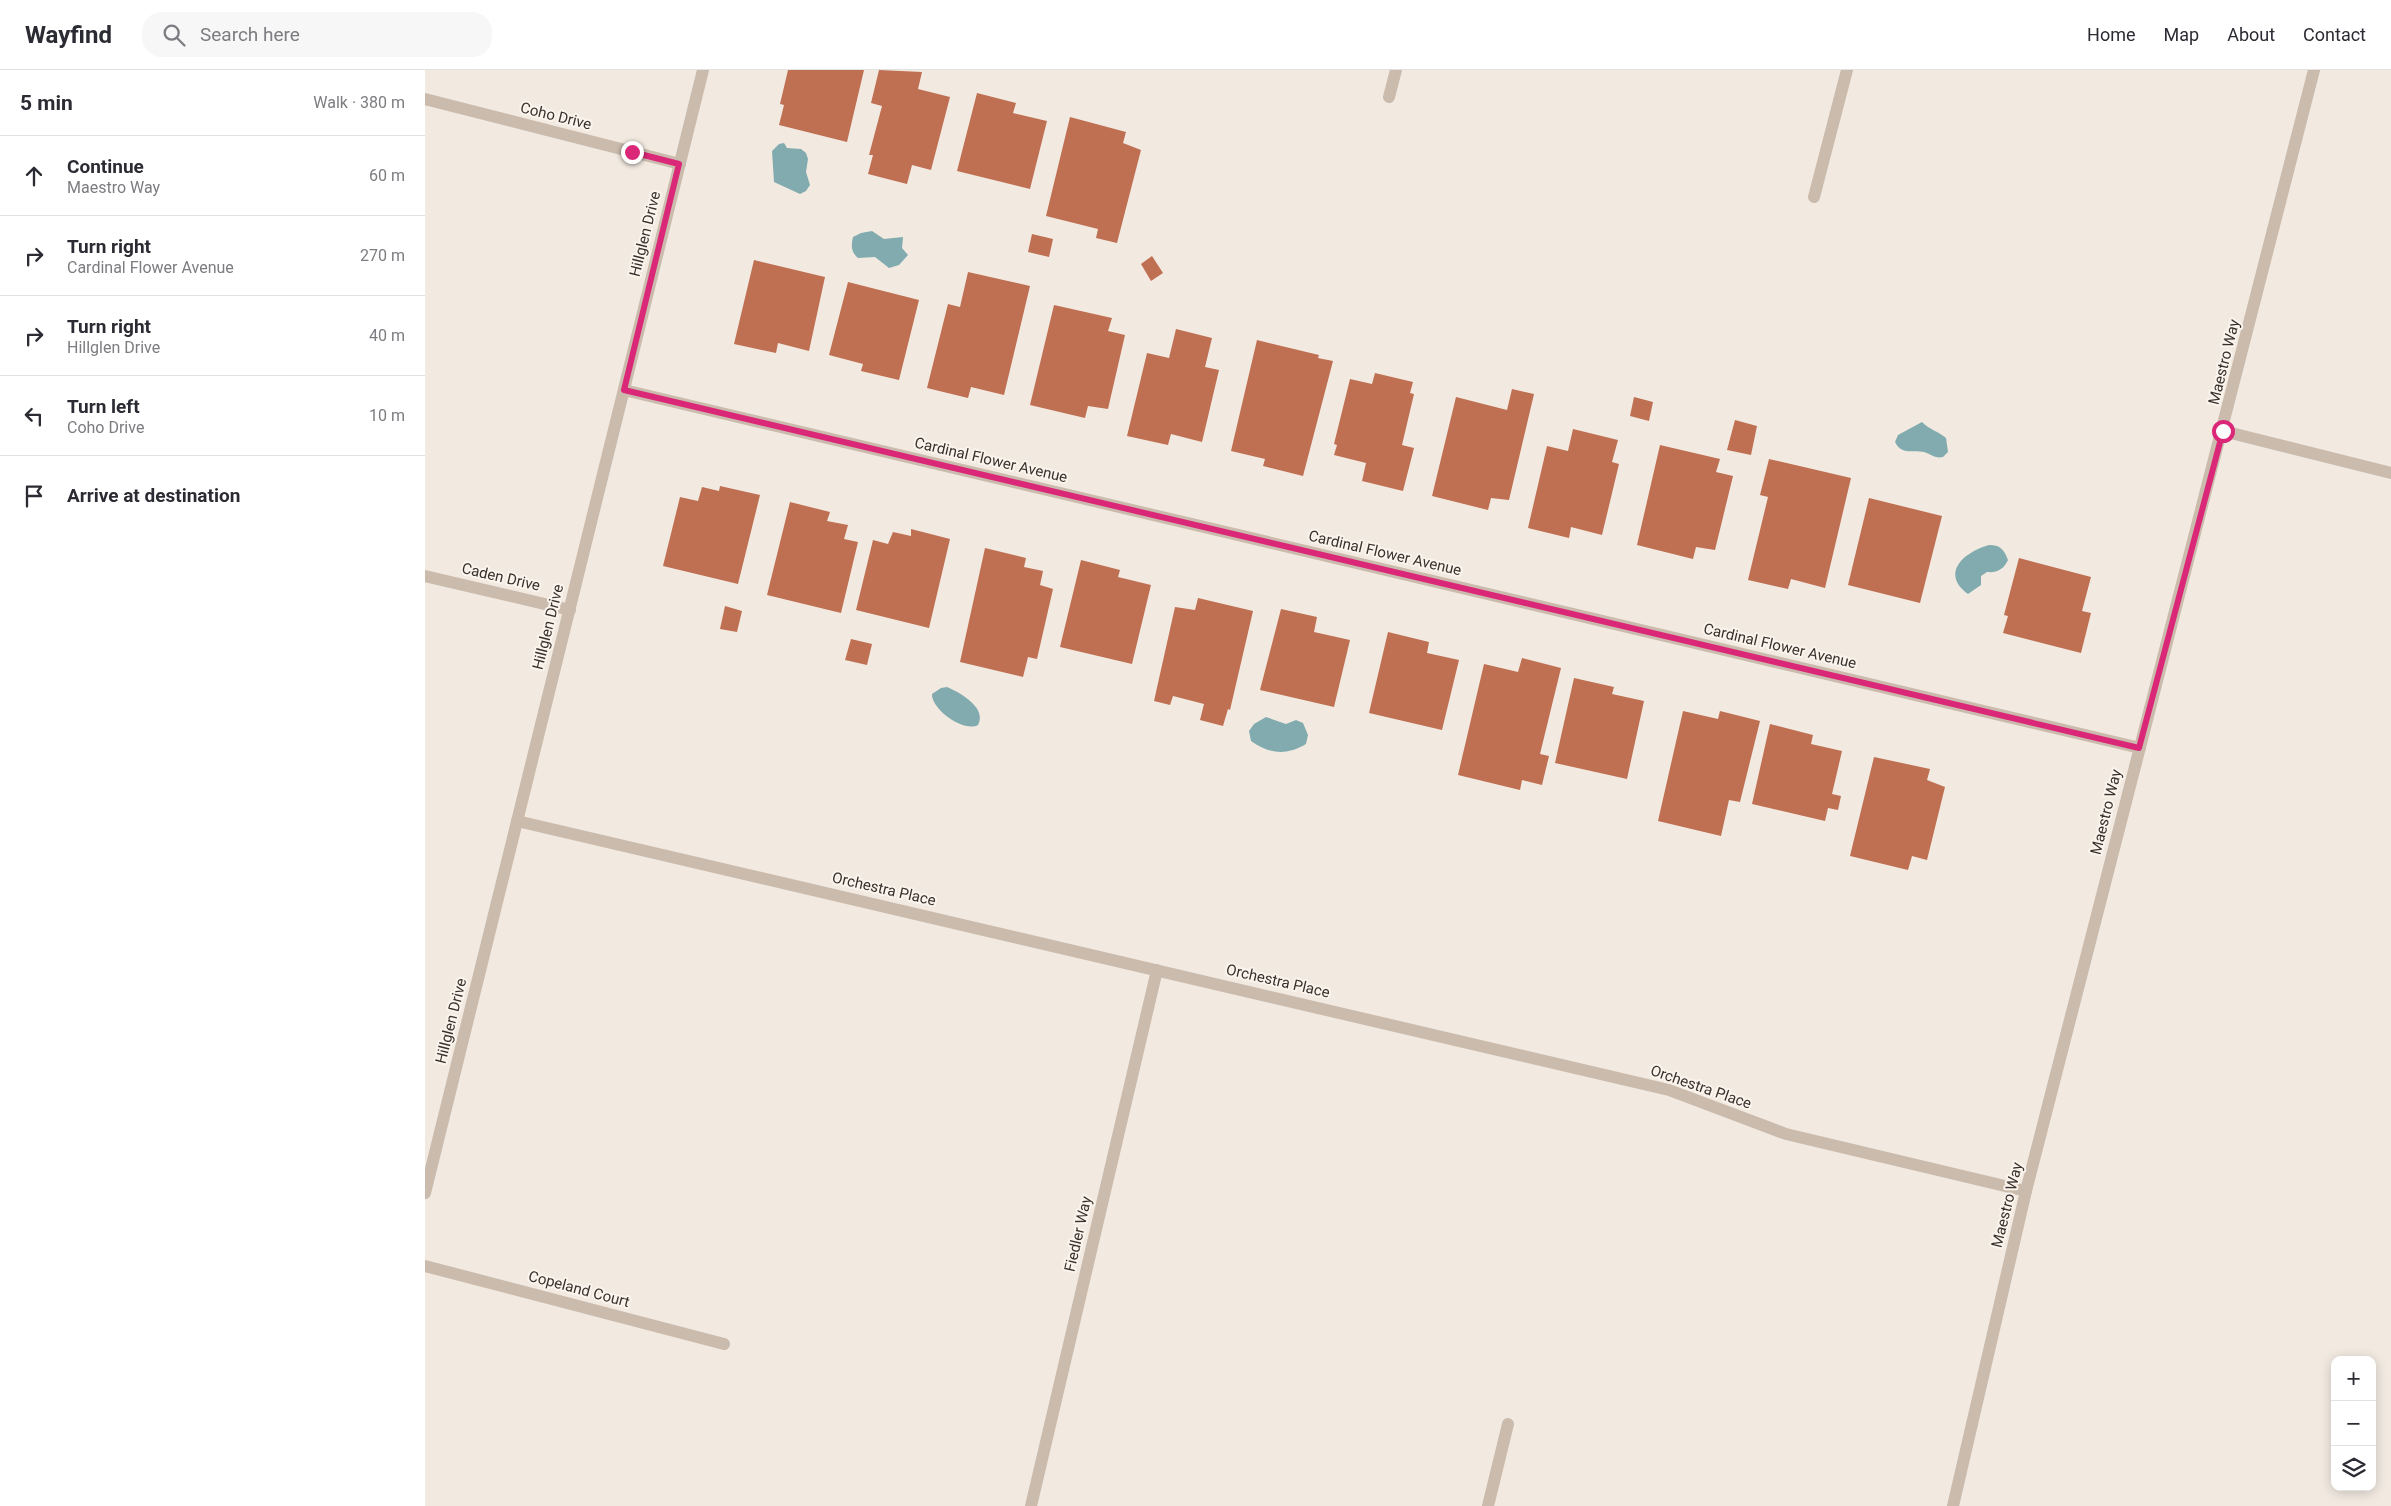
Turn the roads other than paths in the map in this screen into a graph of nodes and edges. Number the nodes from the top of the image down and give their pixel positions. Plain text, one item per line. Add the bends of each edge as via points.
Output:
1 (703, 70) edge
2 (1396, 70) edge
3 (1847, 70) edge
4 (2315, 70) edge
5 (1389, 98) dead end
6 (425, 99) edge
7 (679, 164) junction
8 (1814, 197) dead end
9 (624, 390) junction
10 (2223, 431) junction
11 (2391, 473) edge
12 (425, 576) edge
13 (570, 610) junction
14 (2139, 748) junction
15 (517, 821) junction
16 (1157, 970) junction
17 (2027, 1191) junction
18 (425, 1193) edge
19 (425, 1266) edge
20 (724, 1344) dead end
21 (1508, 1424) dead end
22 (1031, 1506) edge
23 (1488, 1506) edge
24 (1953, 1506) edge

1 - 7 street, Hillglen Drive
2 - 5 street
3 - 8 street
4 - 10 street, Maestro Way
6 - 7 street, Coho Drive
7 - 9 street, Hillglen Drive
9 - 13 street, Hillglen Drive
9 - 14 street, Cardinal Flower Avenue
10 - 11 street
10 - 14 street, Maestro Way
12 - 13 street, Caden Drive
13 - 15 street, Hillglen Drive
14 - 17 street, Maestro Way
15 - 16 street, Orchestra Place
15 - 18 street, Hillglen Drive
16 - 17 street, Orchestra Place via 1669,1090 1786,1134
16 - 22 street, Fiedler Way
17 - 24 street, Maestro Way
19 - 20 street, Copeland Court
21 - 23 street

